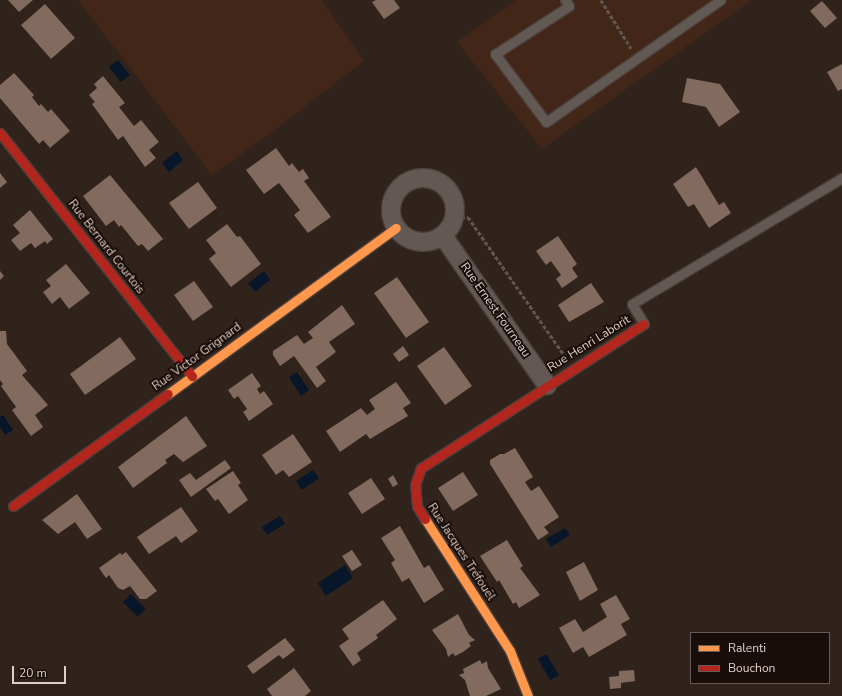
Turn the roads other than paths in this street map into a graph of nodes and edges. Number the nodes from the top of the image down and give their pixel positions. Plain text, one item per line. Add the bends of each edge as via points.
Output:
1 (565, 0) edge
2 (720, 0) edge
3 (0, 133) edge
4 (842, 178) edge
5 (396, 228) junction
6 (444, 236) junction
7 (644, 324) joint
8 (192, 376) junction
9 (547, 385) junction
10 (13, 506) dead end
11 (528, 696) edge

1 - 2 lane via 569,6 495,54 546,122 638,60
3 - 8 street, Rue Bernard Courtois
4 - 7 lane via 632,304
5 - 6 street via 413,241 434,241
5 - 6 street via 392,218 393,198 399,189 418,179 428,178 447,188 454,202 455,218
5 - 8 street, Rue Victor Grignard
6 - 9 street, Rue Ernest Fourneau
7 - 9 street, Rue Henri Laborit
8 - 10 street, Rue Victor Grignard
9 - 11 street, Rue Jacques Tréfouël via 421,468 415,485 417,506 510,651

